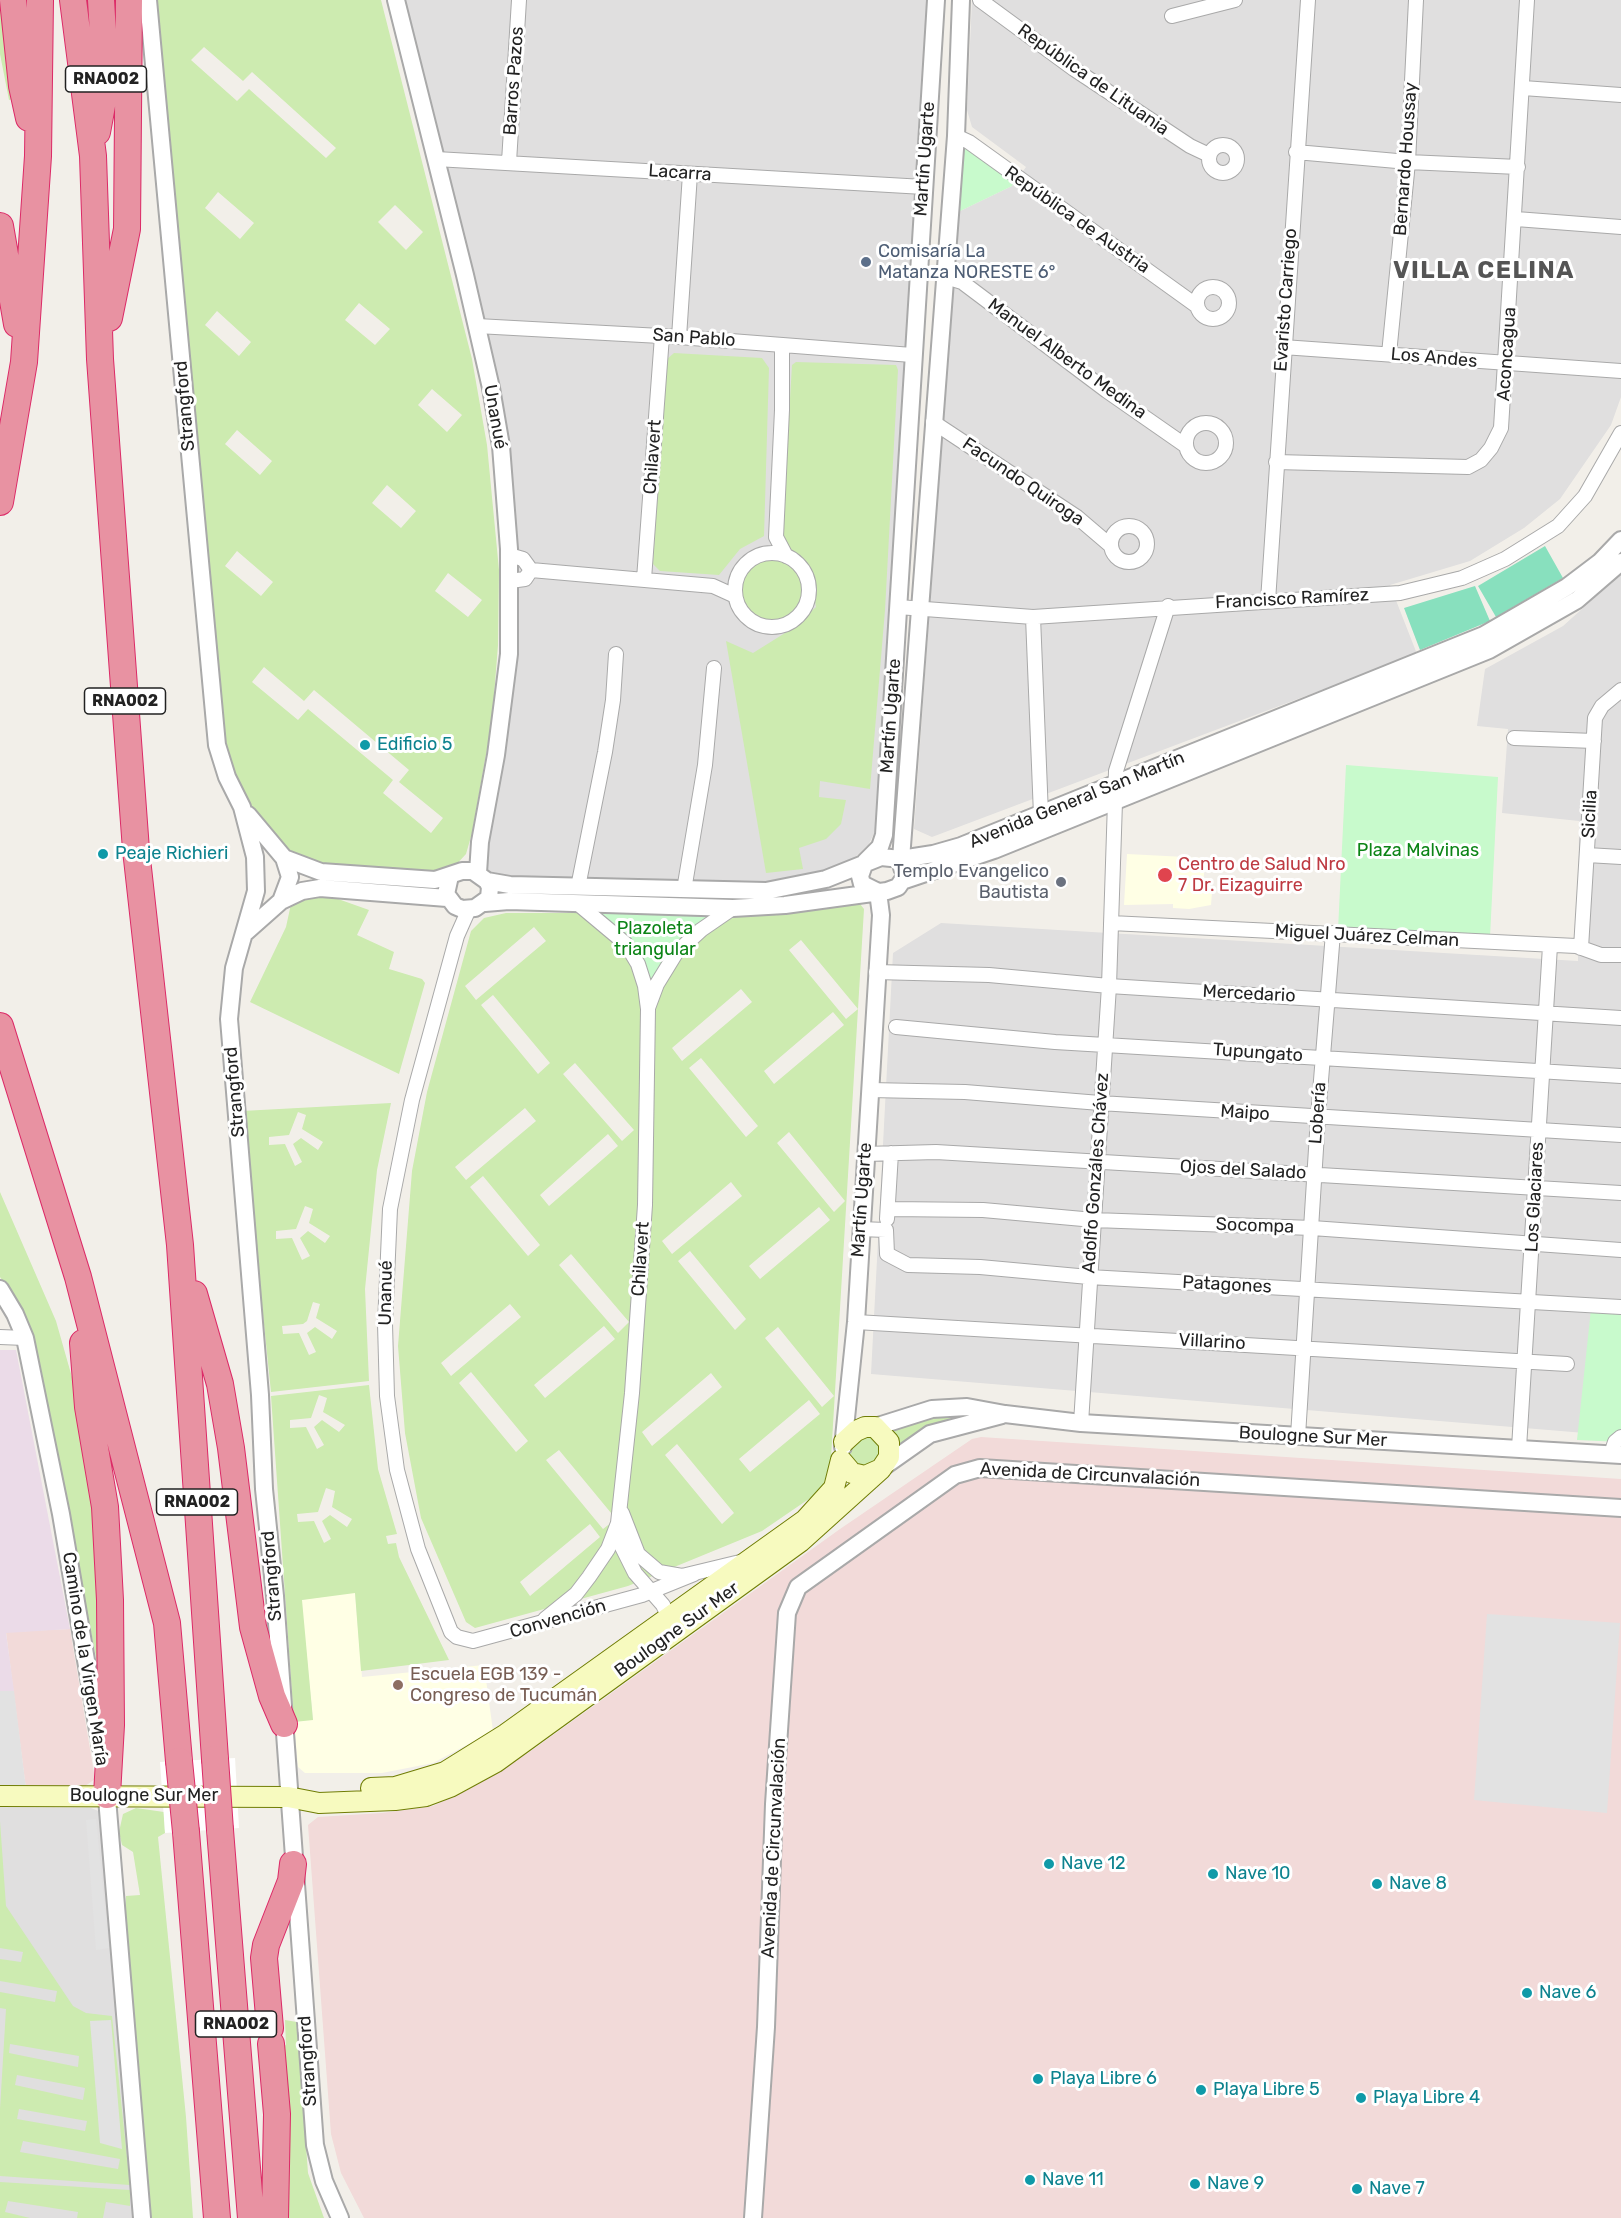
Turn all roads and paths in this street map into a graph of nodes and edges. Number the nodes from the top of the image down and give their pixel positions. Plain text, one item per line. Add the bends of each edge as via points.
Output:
1 (12, 0) edge
2 (40, 0) edge
3 (73, 0) edge
4 (101, 0) edge
5 (129, 0) edge
6 (148, 0) edge
7 (396, 0) edge
8 (519, 0) edge
9 (936, 0) edge
10 (961, 0) edge
11 (980, 0) edge
12 (1235, 0) edge
13 (1308, 0) edge
14 (1416, 0) edge
15 (1527, 0) edge
16 (1172, 16) dead end
17 (1523, 88) junction
18 (1621, 95) edge
19 (956, 136) junction
20 (1296, 152) junction
21 (1209, 155) dead end
22 (38, 156) junction
23 (93, 156) junction
24 (436, 159) junction
25 (509, 162) junction
26 (1408, 162) junction
27 (1518, 167) junction
28 (690, 174) junction
29 (924, 187) junction
30 (1516, 219) junction
31 (0, 226) edge
32 (1621, 227) edge
33 (946, 277) junction
34 (1197, 306) dead end
35 (477, 326) junction
36 (662, 336) junction
37 (679, 337) junction
38 (782, 345) junction
39 (1283, 347) junction
40 (1389, 354) junction
41 (912, 355) junction
42 (100, 359) junction
43 (24, 362) junction
44 (1506, 364) junction
45 (1621, 371) edge
46 (933, 422) junction
47 (1621, 433) edge
48 (1186, 446) dead end
49 (1276, 462) junction
50 (0, 502) edge
51 (776, 537) junction
52 (1621, 540) edge
53 (1111, 546) dead end
54 (509, 555) junction
55 (759, 555) junction
56 (786, 556) junction
57 (1621, 562) edge
58 (742, 569) junction
59 (531, 570) junction
60 (644, 579) junction
61 (510, 581) junction
62 (713, 586) junction
63 (735, 596) junction
64 (1268, 600) junction
65 (1168, 606) junction
66 (898, 607) junction
67 (919, 608) junction
68 (1033, 616) junction
69 (616, 654) dead end
70 (714, 668) dead end
71 (1621, 690) edge
72 (1514, 738) dead end
73 (1594, 741) junction
74 (1117, 793) junction
75 (242, 807) junction
76 (1041, 815) junction
77 (1587, 855) junction
78 (1621, 857) edge
79 (284, 858) junction
80 (901, 859) junction
81 (866, 862) junction
82 (469, 875) junction
83 (902, 881) junction
84 (684, 890) junction
85 (878, 892) junction
86 (577, 895) junction
87 (281, 901) junction
88 (464, 904) junction
89 (733, 908) junction
90 (1111, 923) junction
91 (246, 932) junction
92 (1333, 933) junction
93 (1550, 946) junction
94 (1581, 948) junction
95 (1621, 955) edge
96 (876, 972) junction
97 (1108, 986) junction
98 (1327, 999) junction
99 (648, 1010) junction
100 (1546, 1013) junction
101 (1621, 1018) edge
102 (0, 1026) edge
103 (896, 1027) dead end
104 (1104, 1044) junction
105 (1323, 1058) junction
106 (1544, 1071) junction
107 (1621, 1076) edge
108 (870, 1090) junction
109 (1100, 1104) junction
110 (1318, 1117) junction
111 (1539, 1130) junction
112 (1621, 1135) edge
113 (891, 1153) junction
114 (865, 1154) junction
115 (1096, 1162) junction
116 (1314, 1175) junction
117 (1536, 1188) junction
118 (1621, 1193) edge
119 (888, 1209) junction
120 (1094, 1220) junction
121 (1311, 1228) junction
122 (860, 1229) junction
123 (886, 1230) junction
124 (1534, 1244) junction
125 (180, 1245) junction
126 (1621, 1250) edge
127 (78, 1276) junction
128 (1089, 1277) junction
129 (0, 1289) edge
130 (1309, 1290) junction
131 (1528, 1302) junction
132 (1621, 1307) edge
133 (856, 1322) junction
134 (1085, 1336) junction
135 (0, 1337) edge
136 (25, 1338) junction
137 (1305, 1347) junction
138 (1524, 1361) junction
139 (1567, 1364) dead end
140 (848, 1413) junction
141 (1005, 1414) junction
142 (1081, 1423) junction
143 (873, 1427) junction
144 (1298, 1436) junction
145 (1621, 1437) edge
146 (1519, 1448) junction
147 (842, 1451) junction
148 (1616, 1455) edge
149 (883, 1467) junction
150 (621, 1508) junction
151 (1621, 1508) edge
152 (750, 1560) junction
153 (694, 1574) junction
154 (650, 1592) junction
155 (669, 1618) junction
156 (539, 1624) junction
157 (465, 1640) joint
158 (284, 1724) junction
159 (0, 1796) edge
160 (107, 1796) junction
161 (288, 1797) junction
162 (293, 1864) junction
163 (142, 2218) edge
164 (217, 2218) edge
165 (251, 2218) edge
166 (275, 2218) edge
167 (340, 2218) edge
168 (753, 2218) edge

1 - 22 highway, RNA002 via 22,86
2 - 22 highway, RNA002
3 - 23 highway, RNA002
4 - 23 highway, RNA002 via 106,84
5 - 42 highway via 127,229
6 - 75 street, Strangford via 217,745 226,777
7 - 24 street, Unanué
8 - 25 street, Barros Pazos
9 - 29 street, Martín Ugarte
10 - 19 street, Martín Ugarte
11 - 21 street, República de Lituania via 1074,69
12 - 16 street
13 - 20 street, Evaristo Carriego
14 - 26 street, Bernardo Houssay
15 - 17 street, Aconcagua
17 - 18 street
17 - 27 street, Aconcagua
19 - 33 street, Martín Ugarte
19 - 34 street, República de Austria
20 - 26 street
20 - 39 street, Evaristo Carriego
22 - 43 highway, RNA002
23 - 42 highway, RNA002
24 - 25 street, Lacarra
24 - 35 street, Unanué
25 - 28 street, Lacarra
26 - 27 street
26 - 40 street, Bernardo Houssay
27 - 30 street, Aconcagua
28 - 29 street, Lacarra
28 - 37 street
29 - 41 street, Martín Ugarte
30 - 32 street
30 - 44 street, Aconcagua
31 - 43 highway
33 - 46 street, Martín Ugarte
33 - 48 street, Manuel Alberto Medina via 962,282
35 - 36 street, San Pablo
35 - 54 street, Unanué via 501,446
36 - 37 street, San Pablo
36 - 60 street, Chilavert
37 - 38 street, San Pablo
38 - 41 street, San Pablo
38 - 51 street
39 - 40 street, Los Andes
39 - 49 street, Evaristo Carriego
40 - 44 street, Los Andes
41 - 66 street, Martín Ugarte
42 - 125 highway, RNA002 via 136,850
43 - 50 highway, RNA002
44 - 45 street, Los Andes
44 - 49 street, Aconcagua via 1501,428 1481,460 1468,467
46 - 53 street, Facundo Quiroga via 1077,517
46 - 67 street, Martín Ugarte
47 - 64 street, Francisco Ramírez via 1585,496 1558,526 1505,559 1462,578 1400,593
49 - 64 street, Evaristo Carriego
51 - 55 street
51 - 56 street
52 - 74 street, Avenida General San Martín via 1567,587 1484,635
54 - 59 street via 523,559
54 - 61 street, Unanué
55 - 56 street
55 - 58 street
56 - 63 street via 803,570 809,590 795,620 774,627 753,622 738,606
57 - 74 street, Avenida General San Martín via 1576,600 1489,650
58 - 62 street
58 - 63 street
59 - 60 street
59 - 61 street via 525,579
60 - 62 street
61 - 82 street, Unanué via 506,688 480,842
62 - 63 street
64 - 65 street, Francisco Ramírez
65 - 68 street, Francisco Ramírez
65 - 74 street, Adolfo Gonzáles Chávez via 1118,763
66 - 67 street, Francisco Ramírez
66 - 81 street, Martín Ugarte via 884,835 875,855
67 - 68 street, Francisco Ramírez
67 - 80 street, Martín Ugarte
68 - 76 street
69 - 86 street via 605,752
70 - 84 street via 705,765
71 - 73 street, Sicilia via 1598,712
72 - 73 street
73 - 77 street, Sicilia
74 - 76 street, Avenida General San Martín
74 - 83 street, Avenida General San Martín via 994,850
74 - 90 street, Adolfo Gonzáles Chávez
75 - 79 street, Strangford
75 - 91 street, Strangford via 251,834 256,874
76 - 80 street, Avenida General San Martín via 962,846
77 - 78 street
77 - 94 street, Sicilia
79 - 82 street, Avenida General San Martín via 321,872 435,880
79 - 87 street via 290,877
80 - 81 street, Avenida General San Martín via 881,857
80 - 83 street, Martín Ugarte
81 - 84 street, Avenida General San Martín via 826,879 766,891
81 - 85 street via 861,880 867,888
82 - 86 street, Avenida General San Martín
82 - 88 street via 446,888
82 - 88 street via 490,893
83 - 85 street, Avenida General San Martín via 898,887
84 - 86 street, Avenida General San Martín
85 - 89 street, Avenida General San Martín
85 - 96 street, Martín Ugarte via 881,915
86 - 88 street, Avenida General San Martín
86 - 89 street, Avenida General San Martín
86 - 99 street, Chilavert via 632,952 645,986
87 - 88 street, Avenida General San Martín via 320,888
87 - 91 street
88 - 157 street, Unanué via 394,1181 387,1254 386,1364 397,1470 418,1549 451,1632
89 - 99 street, Chilavert via 676,953 657,984
90 - 92 street, Miguel Juárez Celman
90 - 97 street, Adolfo Gonzáles Chávez
91 - 158 street, Strangford via 234,968 229,1019
92 - 93 street, Miguel Juárez Celman
92 - 98 street, Lobería
93 - 94 street, Miguel Juárez Celman
93 - 100 street, Los Glaciares
94 - 95 street, Miguel Juárez Celman via 1601,955
96 - 97 street, Mercedario via 989,975
96 - 108 street, Martín Ugarte
97 - 98 street, Mercedario
97 - 104 street, Adolfo Gonzáles Chávez
98 - 100 street, Mercedario
98 - 105 street, Lobería
99 - 150 street, Chilavert via 645,1205
100 - 101 street, Mercedario
100 - 106 street, Los Glaciares
102 - 127 highway, RNA002
103 - 104 street, Tupungato
104 - 105 street, Tupungato
104 - 109 street, Adolfo Gonzáles Chávez
105 - 106 street, Tupungato
105 - 110 street, Lobería
106 - 107 street, Tupungato
106 - 111 street, Los Glaciares
108 - 109 street, Maipo via 965,1092
108 - 114 street, Martín Ugarte
109 - 110 street, Maipo
109 - 115 street, Adolfo Gonzáles Chávez
110 - 111 street, Maipo
110 - 116 street, Lobería
111 - 112 street, Maipo
111 - 117 street, Los Glaciares
113 - 114 street, Ojos del Salado
113 - 115 street, Ojos del Salado
113 - 119 street
114 - 122 street, Martín Ugarte
115 - 116 street, Ojos del Salado
115 - 120 street, Adolfo Gonzáles Chávez
116 - 117 street, Ojos del Salado
116 - 121 street, Lobería
117 - 118 street, Ojos del Salado
117 - 124 street, Los Glaciares
119 - 120 street, Socompa via 983,1210
119 - 123 street
120 - 121 street, Socompa
120 - 128 street, Adolfo Gonzáles Chávez
121 - 124 street, Socompa
121 - 130 street, Lobería
122 - 123 street
122 - 133 street, Martín Ugarte
123 - 128 street, Patagones via 887,1254 908,1266 980,1267
124 - 126 street, Socompa
124 - 131 street, Los Glaciares
125 - 158 highway via 220,1384 252,1627
125 - 165 highway, RNA002, bridge
127 - 160 highway via 88,1407 105,1507 111,1725
127 - 164 highway, RNA002, bridge via 167,1623
128 - 130 street, Patagones
128 - 134 street, Adolfo Gonzáles Chávez
129 - 136 street, Camino de la Virgen María
130 - 131 street, Patagones
130 - 137 street, Lobería
131 - 132 street, Patagones
131 - 138 street, Los Glaciares
133 - 134 street, Villarino
133 - 140 street, Martín Ugarte
134 - 137 street, Villarino
134 - 142 street, Adolfo Gonzáles Chávez
135 - 136 street
136 - 160 street, Camino de la Virgen María via 61,1514
137 - 138 street, Villarino
137 - 144 street, Lobería
138 - 139 street, Villarino
138 - 146 street, Los Glaciares
140 - 143 street
140 - 147 street, Martín Ugarte
141 - 142 street, Boulogne Sur Mer
141 - 143 street, Boulogne Sur Mer via 949,1407
141 - 149 street, Boulogne Sur Mer via 930,1434
142 - 144 street, Boulogne Sur Mer
143 - 147 main road via 856,1431
143 - 149 main road via 889,1442 889,1457
144 - 146 street, Boulogne Sur Mer
145 - 148 street via 1615,1442
146 - 148 street, Boulogne Sur Mer
147 - 149 main road via 845,1467 859,1475
147 - 152 main road, Boulogne Sur Mer via 829,1496 805,1520
149 - 161 main road, Boulogne Sur Mer via 800,1542 478,1773 426,1796 395,1800 319,1803
150 - 153 street via 633,1544 650,1566 668,1575
150 - 154 street via 622,1547
150 - 156 street via 615,1536 589,1577 576,1594
151 - 168 street, Avenida de Circunvalación via 968,1469 798,1587 787,1613
152 - 153 street
152 - 155 main road, Boulogne Sur Mer
153 - 154 street, Convención
154 - 155 street
154 - 156 street, Convención
155 - 161 main road, Boulogne Sur Mer via 506,1734 445,1772 394,1787 319,1790
156 - 157 street, Convención via 478,1641
158 - 161 street, Strangford
159 - 160 main road, Boulogne Sur Mer
160 - 161 main road, Boulogne Sur Mer
160 - 163 street, Camino de la Virgen María
161 - 162 street, Strangford
162 - 166 highway via 291,1881 264,1958 277,2114
162 - 167 street, Strangford via 315,2145 324,2181

